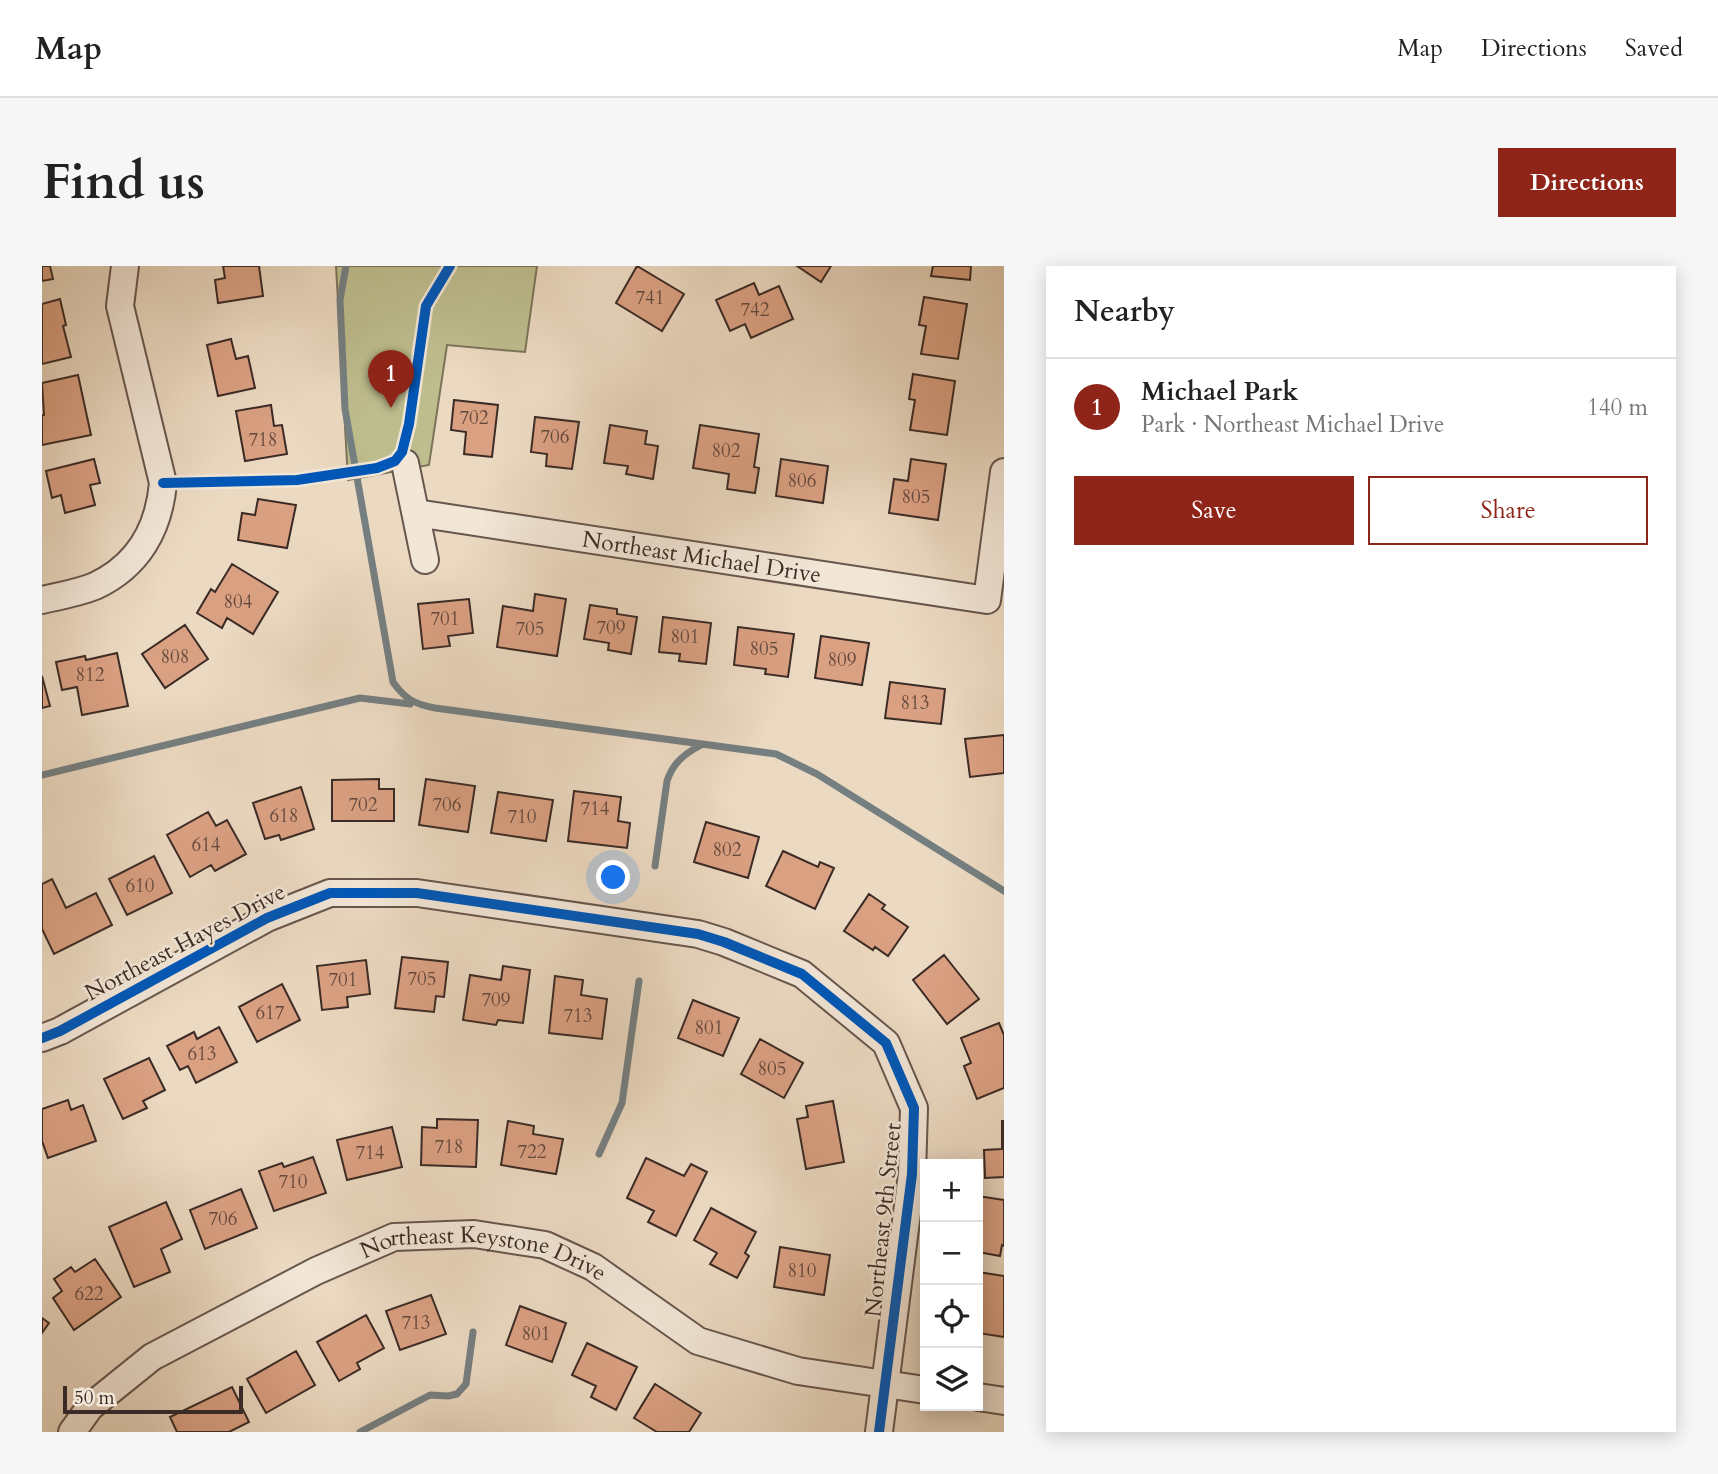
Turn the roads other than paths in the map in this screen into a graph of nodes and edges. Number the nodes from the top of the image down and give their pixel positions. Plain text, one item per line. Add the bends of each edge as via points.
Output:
1 (125, 266) edge
2 (405, 463) dead end
3 (1004, 472) edge
4 (416, 513) junction
5 (425, 560) dead end
6 (42, 600) edge
7 (802, 974) joint
8 (42, 1038) edge
9 (886, 1385) junction
10 (920, 1389) edge
11 (983, 1398) edge
12 (1004, 1401) edge
13 (72, 1432) edge
14 (879, 1432) edge

1 - 6 street via 120,306 163,483 161,507 137,556 117,574 93,587
2 - 4 street
3 - 4 street, Northeast Michael Drive via 987,600
4 - 5 street
7 - 8 street, Northeast Hayes Drive via 688,932 417,892 330,893 267,918
7 - 9 street, Northeast 9th Street via 886,1043 914,1108 912,1174
9 - 10 street, Northeast Keystone Drive
9 - 13 street, Northeast Keystone Drive via 798,1371 698,1341 593,1267 545,1245 474,1234 394,1237 316,1271 152,1357 90,1407
9 - 14 street, Northeast 9th Street
11 - 12 street

